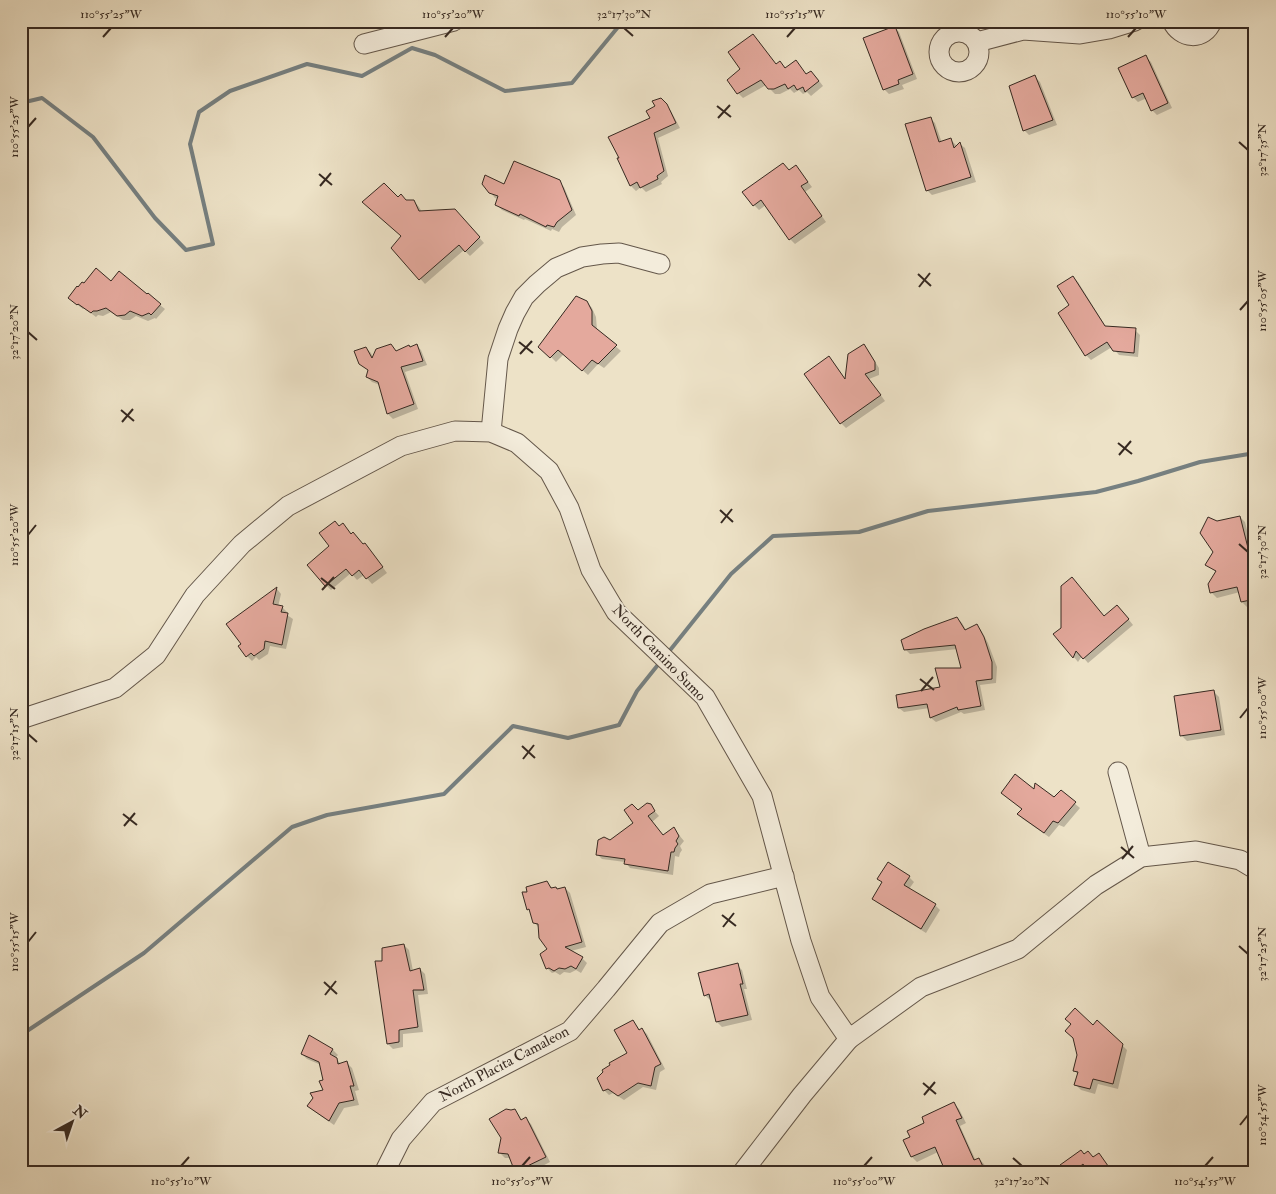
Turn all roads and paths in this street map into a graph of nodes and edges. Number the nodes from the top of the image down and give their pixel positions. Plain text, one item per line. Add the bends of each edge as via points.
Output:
1 (454, 21) edge
2 (1135, 21) edge
3 (1172, 21) edge
4 (1212, 21) edge
5 (1022, 26) edge
6 (977, 42) dead end
7 (364, 44) dead end
8 (660, 264) dead end
9 (491, 432) junction
10 (21, 719) edge
11 (1118, 772) dead end
12 (1142, 857) junction
13 (1255, 869) edge
14 (784, 876) junction
15 (849, 1039) junction
16 (384, 1173) edge
17 (742, 1173) edge

1 - 7 street
2 - 5 street via 1080,34
3 - 4 street via 1187,36 1201,34
5 - 6 street
8 - 9 street via 619,253 582,257 556,268 536,284 515,313 498,359
9 - 10 street, North Camino Sumo via 455,431 401,446 288,506 242,544 195,595 156,655 129,677 115,688
9 - 14 street, North Camino Sumo via 516,443 549,471 570,508 591,570 616,612 705,697 762,796
11 - 12 street
12 - 13 street via 1196,852 1240,860
12 - 15 street via 1096,885 1018,949 921,987
14 - 15 street, North Camino Sumo via 820,997
14 - 16 street, North Placita Camaleon via 710,894 660,924 570,1031 433,1102 401,1139
15 - 17 street

